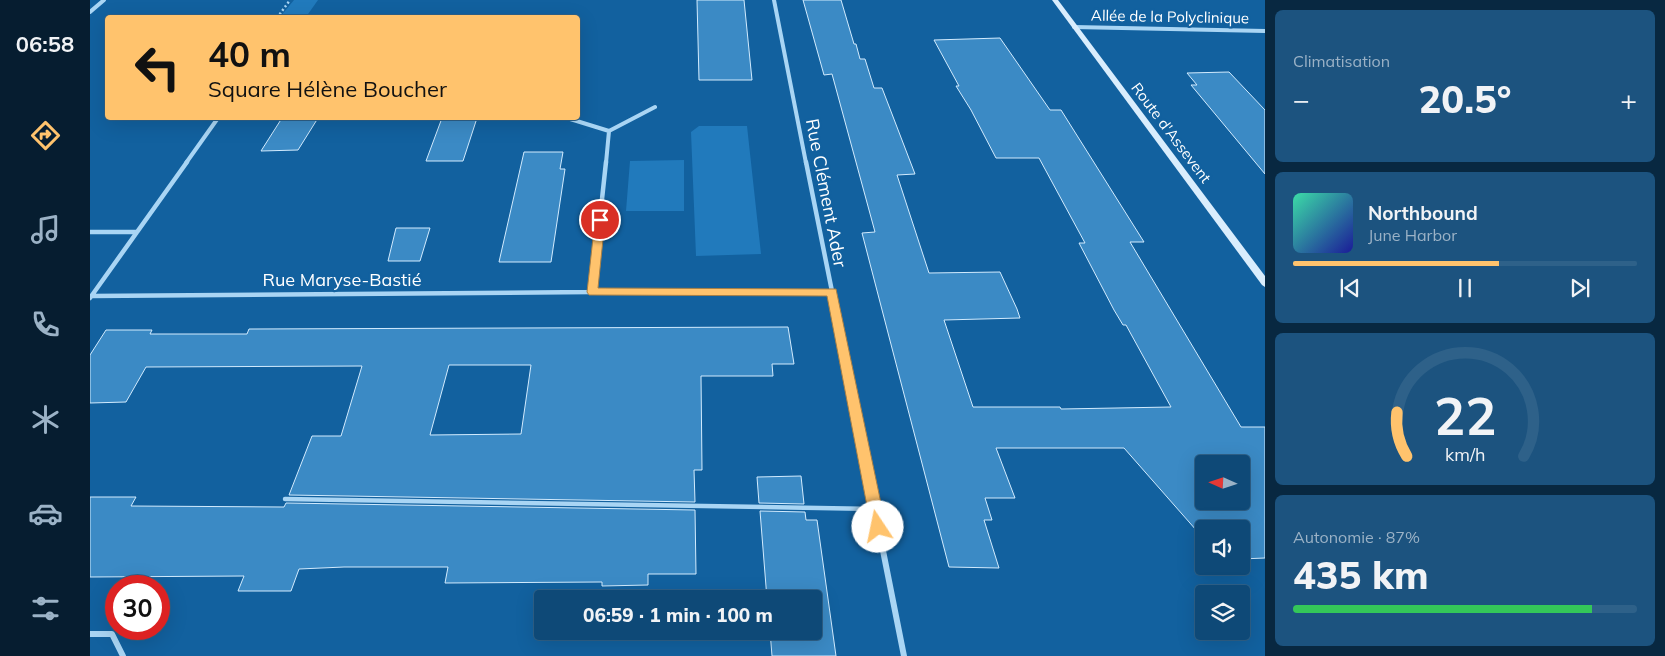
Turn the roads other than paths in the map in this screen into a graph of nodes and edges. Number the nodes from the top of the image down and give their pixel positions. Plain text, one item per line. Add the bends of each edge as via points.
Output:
1 (104, 0) edge
2 (774, 0) edge
3 (1055, 0) edge
4 (90, 12) edge
5 (1074, 27) junction
6 (1265, 31) edge
7 (655, 106) dead end
8 (217, 120) edge
9 (573, 120) edge
10 (609, 131) junction
11 (90, 232) edge
12 (137, 232) junction
13 (1265, 283) edge
14 (592, 292) junction
15 (832, 292) junction
16 (91, 298) edge
17 (285, 499) dead end
18 (875, 509) junction
19 (90, 634) edge
20 (123, 656) edge
21 (904, 656) edge

1 - 4 street
2 - 15 street, Rue Clément Ader
3 - 5 street, Route d'Assevent
5 - 6 street, Allée de la Polyclinique
5 - 13 street, Route d'Assevent
7 - 10 street
8 - 12 street
9 - 10 street
10 - 14 street
11 - 12 street
12 - 16 street
14 - 15 street, Rue Maryse-Bastié
14 - 16 street, Rue Maryse-Bastié
15 - 18 street, Rue Clément Ader
17 - 18 lane
18 - 21 street, Rue Clément Ader
19 - 20 street via 112,634

